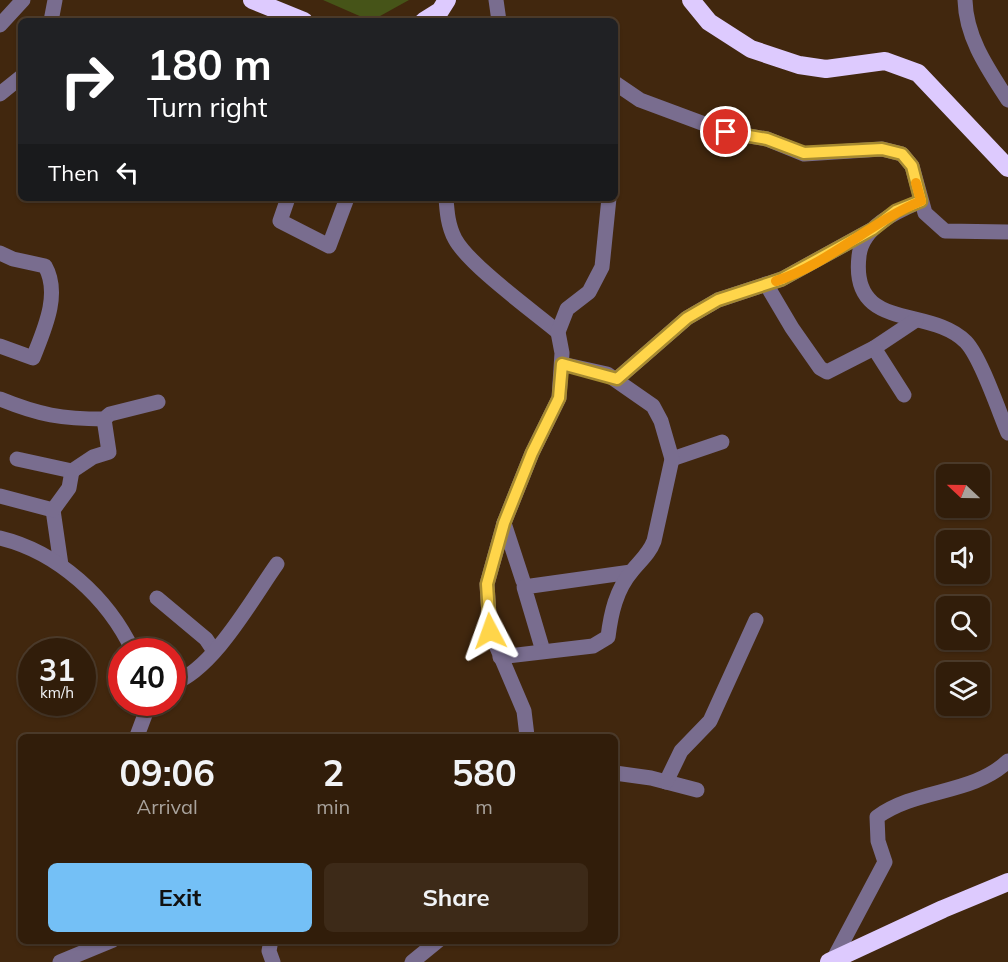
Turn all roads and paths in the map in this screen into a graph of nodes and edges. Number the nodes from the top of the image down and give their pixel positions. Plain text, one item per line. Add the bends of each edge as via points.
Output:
1 (23, 0) edge
2 (55, 0) edge
3 (252, 0) edge
4 (447, 0) edge
5 (496, 0) edge
6 (691, 0) edge
7 (965, 0) edge
8 (52, 18) edge
9 (297, 18) edge
10 (429, 18) edge
11 (499, 18) edge
12 (0, 25) edge
13 (18, 79) edge
14 (618, 85) edge
15 (0, 94) edge
16 (1008, 100) edge
17 (1008, 168) edge
18 (287, 201) edge
19 (346, 201) edge
20 (446, 201) edge
21 (609, 201) edge
22 (921, 201) junction
23 (873, 229) junction
24 (1008, 232) edge
25 (0, 253) edge
26 (766, 284) junction
27 (916, 320) junction
28 (558, 332) junction
29 (0, 346) edge
30 (874, 348) junction
31 (562, 364) junction
32 (617, 379) junction
33 (904, 395) dead end
34 (0, 399) edge
35 (158, 402) dead end
36 (104, 419) junction
37 (1008, 433) edge
38 (722, 442) dead end
39 (17, 459) dead end
40 (672, 459) junction
41 (72, 471) junction
42 (0, 496) edge
43 (53, 510) junction
44 (504, 523) junction
45 (0, 538) edge
46 (277, 564) dead end
47 (61, 565) junction
48 (631, 572) junction
49 (523, 581) dead end
50 (157, 598) dead end
51 (756, 620) dead end
52 (127, 638) edge
53 (214, 651) junction
54 (543, 651) junction
55 (500, 657) junction
56 (186, 679) edge
57 (144, 716) edge
58 (138, 734) edge
59 (527, 734) edge
60 (1008, 761) edge
61 (618, 774) edge
62 (666, 782) junction
63 (697, 790) dead end
64 (1008, 885) edge
65 (103, 944) edge
66 (270, 944) edge
67 (434, 944) edge
68 (831, 961) edge
69 (60, 962) edge
70 (273, 962) edge
71 (411, 962) edge

1 - 12 street
2 - 8 street
3 - 9 highway
4 - 10 highway
5 - 11 street
6 - 17 highway via 709,22 751,49 799,65 826,69 885,61 918,73
7 - 16 street via 965,16 980,56
13 - 15 street
14 - 22 street via 640,100 726,132 767,139 804,153 882,149 902,154 912,166
18 - 19 street via 280,221 329,246
20 - 28 street via 447,219 455,239 472,259
21 - 28 street via 602,267 589,292 567,309
22 - 23 street via 896,211
22 - 24 street via 925,213 945,231
23 - 26 street
23 - 27 street via 860,251 857,274 864,293 879,308
25 - 29 street via 45,266 53,280 50,306 33,358
26 - 30 street via 820,368 827,372
26 - 32 street via 718,300 687,318
27 - 30 street
27 - 37 street via 945,327 967,343
28 - 31 street
30 - 33 street
31 - 32 street
31 - 44 street via 559,398
32 - 40 street via 653,406
34 - 36 street via 50,417
35 - 36 street
36 - 41 street via 109,452
38 - 40 street
39 - 41 street
40 - 48 street via 654,541 649,553
41 - 43 street via 69,488
42 - 43 street
43 - 47 street
44 - 49 street
44 - 55 street via 487,584 490,631
45 - 47 street via 17,542
46 - 53 street
47 - 52 street via 90,588
48 - 54 street via 611,608 608,637 593,646
48 - 54 street via 525,587
50 - 53 street via 206,639
51 - 62 street via 710,721 681,751
53 - 56 street
54 - 55 street
55 - 59 street via 524,711
57 - 58 street
60 - 68 street via 995,774 903,801 877,817 878,841 885,862
61 - 62 street
62 - 63 street
64 - 68 highway via 943,909
65 - 69 street
66 - 70 street
67 - 71 street

